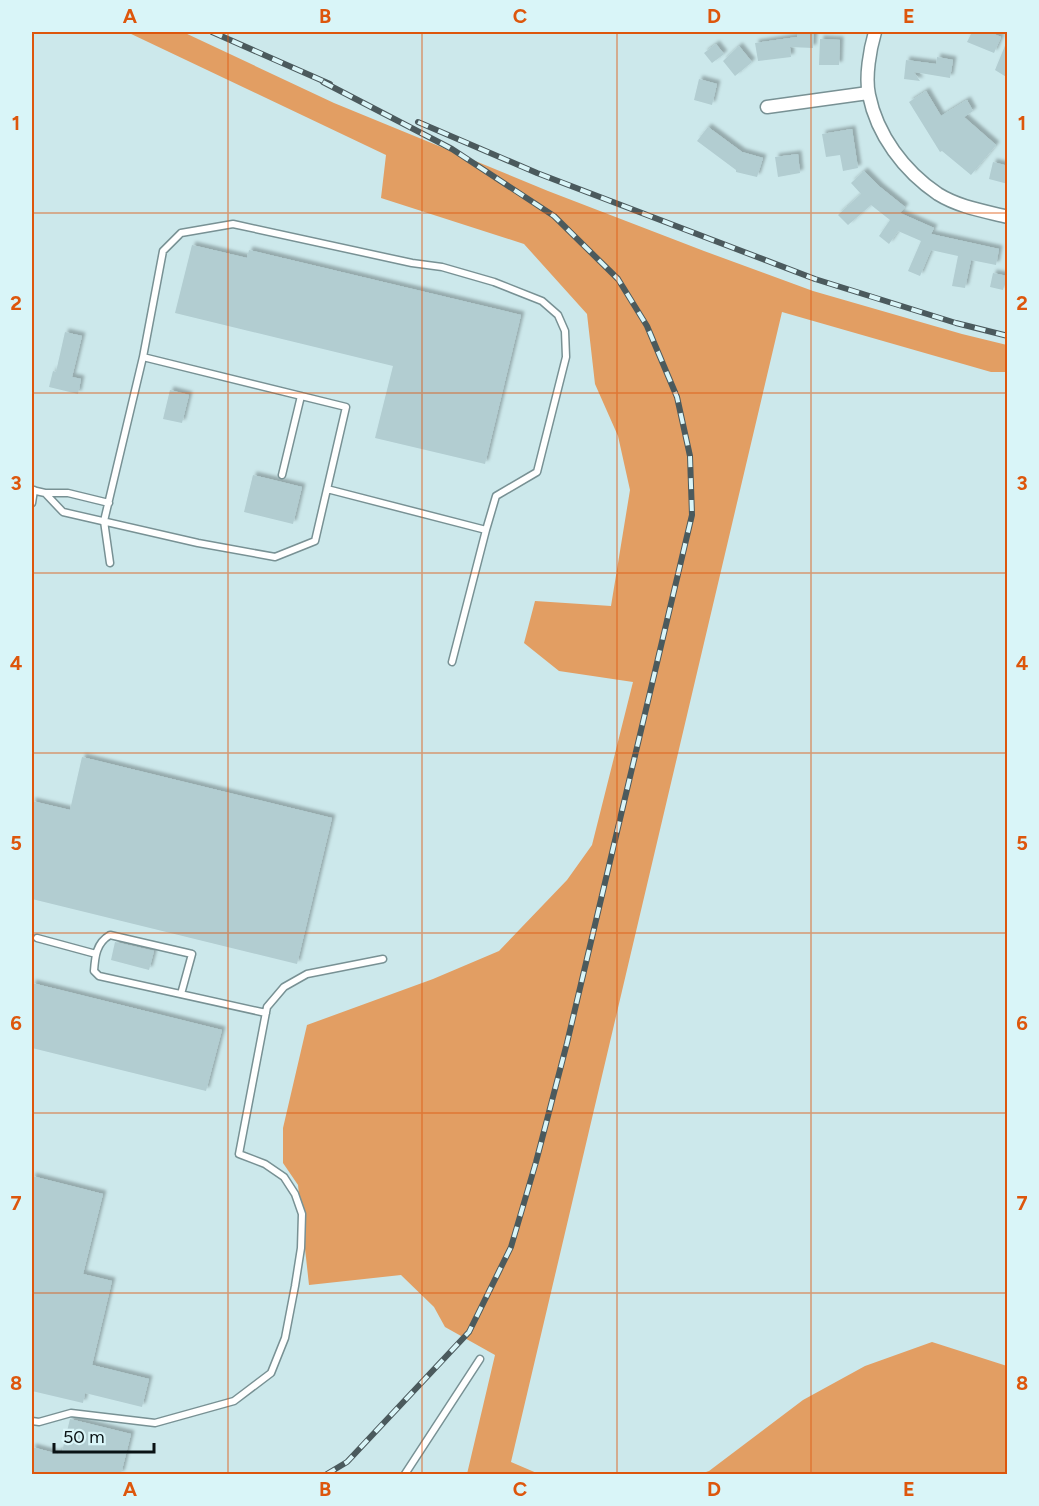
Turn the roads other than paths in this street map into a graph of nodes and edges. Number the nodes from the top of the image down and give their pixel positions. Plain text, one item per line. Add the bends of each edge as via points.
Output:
1 (875, 32) edge
2 (868, 93) junction
3 (767, 108) dead end
4 (1008, 217) edge
5 (143, 357) junction
6 (301, 396) junction
7 (282, 476) dead end
8 (327, 489) junction
9 (33, 490) edge
10 (45, 493) junction
11 (32, 503) edge
12 (109, 503) junction
13 (104, 521) junction
14 (486, 530) junction
15 (111, 563) dead end
16 (452, 662) dead end
17 (37, 938) dead end
18 (96, 954) junction
19 (383, 959) dead end
20 (181, 994) junction
21 (266, 1013) junction
22 (480, 1359) dead end
23 (32, 1421) edge
24 (405, 1474) edge

1 - 2 street via 870,46
2 - 3 street
2 - 4 street via 891,147 921,180 939,195 961,205
5 - 6 lane
5 - 12 lane
5 - 14 lane via 163,251 181,233 234,224 442,267 542,301 558,315 565,331 566,357 537,472 496,496
6 - 7 lane
6 - 8 lane via 346,407
8 - 13 lane via 315,541 275,557
8 - 14 lane
9 - 10 lane
9 - 11 lane
10 - 12 lane via 68,493
10 - 13 lane via 63,512
12 - 13 lane
13 - 15 lane
14 - 16 lane
17 - 18 lane
18 - 20 lane via 94,971 99,976
18 - 20 lane via 102,939 110,935 192,954
19 - 21 lane via 307,974 284,987
20 - 21 lane
21 - 23 lane via 239,1154 284,1177 302,1214 296,1286 285,1338 271,1373 234,1401 155,1423 71,1413
22 - 24 lane

